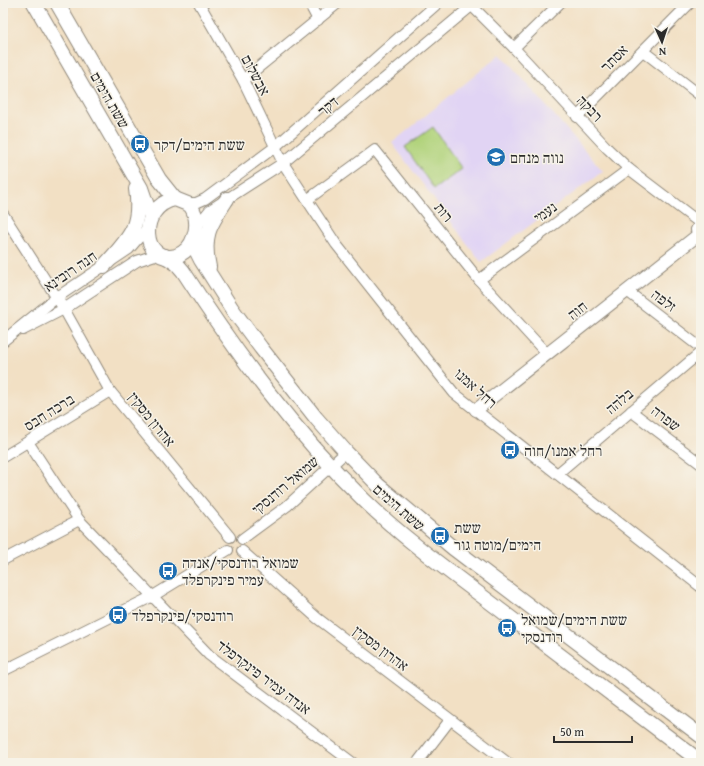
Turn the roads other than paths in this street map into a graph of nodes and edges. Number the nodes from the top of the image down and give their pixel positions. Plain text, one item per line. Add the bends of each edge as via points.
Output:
1 (34, 3) edge
2 (57, 3) edge
3 (198, 3) edge
4 (309, 3) edge
5 (338, 3) edge
6 (438, 3) edge
7 (560, 3) edge
8 (690, 3) edge
9 (472, 4) edge
10 (318, 20) junction
11 (514, 48) junction
12 (643, 51) junction
13 (243, 80) junction
14 (701, 96) edge
15 (577, 117) junction
16 (275, 146) junction
17 (283, 163) junction
18 (127, 164) junction
19 (629, 169) junction
20 (227, 199) junction
21 (307, 200) junction
22 (181, 201) junction
23 (3, 214) edge
24 (150, 221) junction
25 (700, 222) edge
26 (196, 231) junction
27 (700, 237) edge
28 (161, 255) junction
29 (104, 266) junction
30 (211, 275) junction
31 (479, 280) junction
32 (627, 291) junction
33 (56, 298) junction
34 (64, 309) junction
35 (3, 340) edge
36 (701, 348) edge
37 (701, 352) edge
38 (547, 354) junction
39 (110, 391) junction
40 (476, 410) junction
41 (631, 411) junction
42 (28, 442) junction
43 (346, 452) junction
44 (3, 457) edge
45 (701, 464) edge
46 (330, 466) junction
47 (557, 474) junction
48 (79, 520) junction
49 (230, 537) junction
50 (242, 538) junction
51 (228, 550) junction
52 (242, 551) junction
53 (3, 560) edge
54 (701, 587) edge
55 (152, 596) junction
56 (3, 671) edge
57 (450, 720) junction
58 (701, 736) edge
59 (701, 762) edge
60 (353, 763) edge
61 (417, 763) edge
62 (508, 763) edge

1 - 18 main road, ששת הימים
2 - 22 main road, ששת הימים via 159,179
3 - 13 street, אבשלום
4 - 10 street
5 - 10 street
6 - 16 street, דקר
7 - 11 street
8 - 12 street, אסתר
9 - 11 street, רבקה
9 - 17 street, דקר
10 - 13 street
11 - 15 street, רבקה
12 - 14 street
12 - 15 street, אסתר
13 - 16 street, אבשלום
15 - 19 street, רבקה
16 - 17 street, אבשלום
16 - 22 street, דקר via 205,199 196,203
17 - 20 street, דקר
17 - 21 street, רחל אמנו
18 - 24 main road, ששת הימים via 141,188
18 - 29 main road via 136,188 139,209 137,220 124,244
19 - 25 street, רבקה
19 - 31 street, נעמי
20 - 26 street, דקר via 210,210
20 - 30 main road via 215,217 206,242
21 - 31 street, רות via 375,150
21 - 40 street, רחל אמנו via 336,244 454,393
22 - 24 main road via 161,204 154,210
22 - 26 main road via 194,211
23 - 33 street, אהרון מסקין
24 - 28 main road via 150,245
24 - 29 street, חנה רובינא via 144,234 129,249
25 - 27 street via 697,227
26 - 28 main road via 186,250 180,255
26 - 30 main road, ששת הימים via 195,248
27 - 32 street, חוה
28 - 34 street, חנה רובינא via 137,261
28 - 46 main road, ששת הימים via 177,264 183,271 244,361
29 - 33 street, חנה רובינא
30 - 43 main road, ששת הימים via 232,309 270,360
31 - 38 street, רות
32 - 36 street, זלפה
32 - 38 street, חוה
33 - 34 street, אהרון מסקין
33 - 35 street, חנה רובינא
34 - 35 street, חנה רובינא
34 - 39 street, אהרון מסקין
37 - 41 street, בלהה
38 - 40 street, חוה
39 - 42 street, ברכה חבס
39 - 49 street, אהרון מסקין
40 - 47 street, רחל אמנו
41 - 45 street, שפרה
41 - 47 street, בלהה
42 - 44 street, ברכה חבס
42 - 48 street, אנדה עמיר פינקרפלד
43 - 46 street, שמואל רודנסקי
43 - 58 main road, ששת הימים via 391,497 425,525
46 - 50 street, שמואל רודנסקי via 287,506
46 - 59 main road, ששת הימים via 377,512 418,546
47 - 54 street, רחל אמנו
48 - 53 street
48 - 55 street, אנדה עמיר פינקרפלד
49 - 50 street
49 - 51 street via 226,545
50 - 52 street
51 - 52 street via 235,554
51 - 55 street
52 - 57 street, אהרון מסקין via 317,618
55 - 56 street
55 - 60 street, אנדה עמיר פינקרפלד via 209,655
57 - 61 street
57 - 62 street, אהרון מסקין

